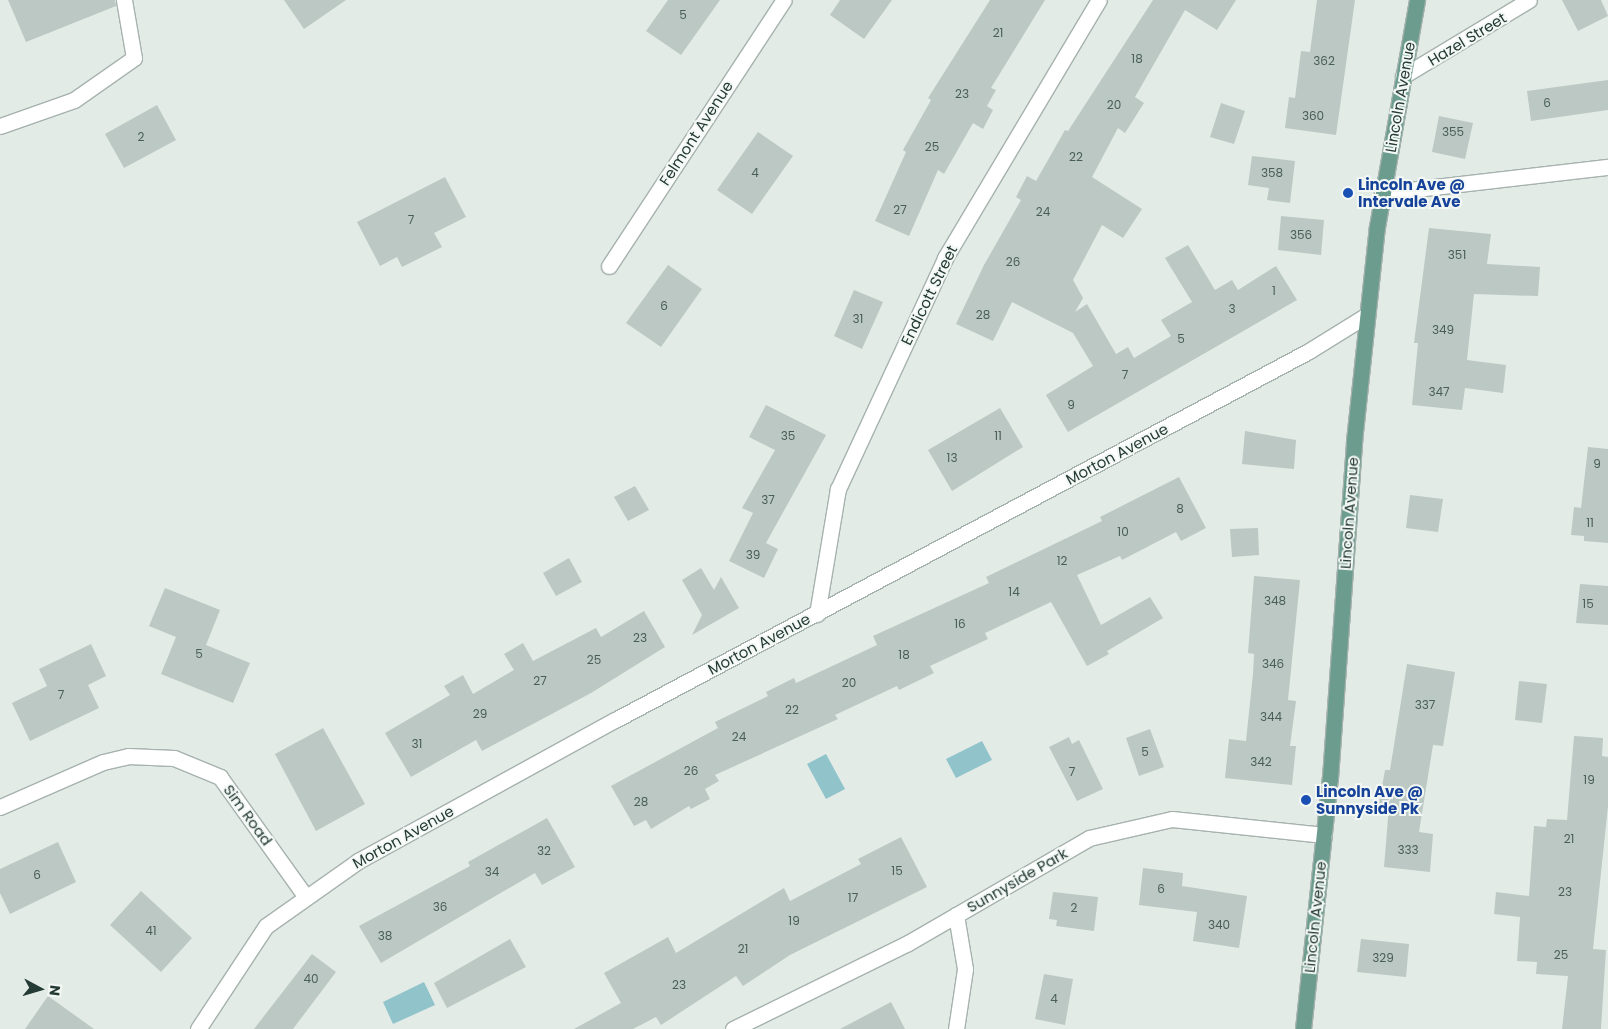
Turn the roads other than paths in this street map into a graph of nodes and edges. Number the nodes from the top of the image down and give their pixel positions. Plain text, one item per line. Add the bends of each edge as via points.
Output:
1 (124, 0) edge
2 (784, 0) edge
3 (1099, 0) edge
4 (1417, 0) edge
5 (1529, 0) edge
6 (1404, 76) junction
7 (0, 126) edge
8 (1608, 167) edge
9 (1382, 193) junction
10 (609, 266) dead end
11 (1367, 314) junction
12 (816, 614) junction
13 (0, 807) edge
14 (1324, 835) junction
15 (306, 897) junction
16 (956, 914) junction
17 (198, 1029) edge
18 (732, 1029) edge
19 (956, 1029) edge
20 (1303, 1029) edge

1 - 7 street via 134,58 70,102
2 - 10 street, Felmont Avenue
3 - 12 street, Endicott Street via 945,258 838,489
4 - 6 main road, Lincoln Avenue
5 - 6 street, Hazel Street
6 - 9 main road, Lincoln Avenue
8 - 9 street
9 - 11 main road, Lincoln Avenue
11 - 12 street, Morton Avenue via 1309,351
11 - 14 main road, Lincoln Avenue via 1354,441
12 - 15 street, Morton Avenue via 358,861
13 - 15 street, Sim Road via 103,762 128,756 174,758 220,777
14 - 16 street, Sunnyside Park via 1172,820 1162,822 1088,838
14 - 20 main road, Lincoln Avenue
15 - 17 street, Morton Avenue via 266,926
16 - 18 street, Sunnyside Park via 908,943
16 - 19 street via 964,969

